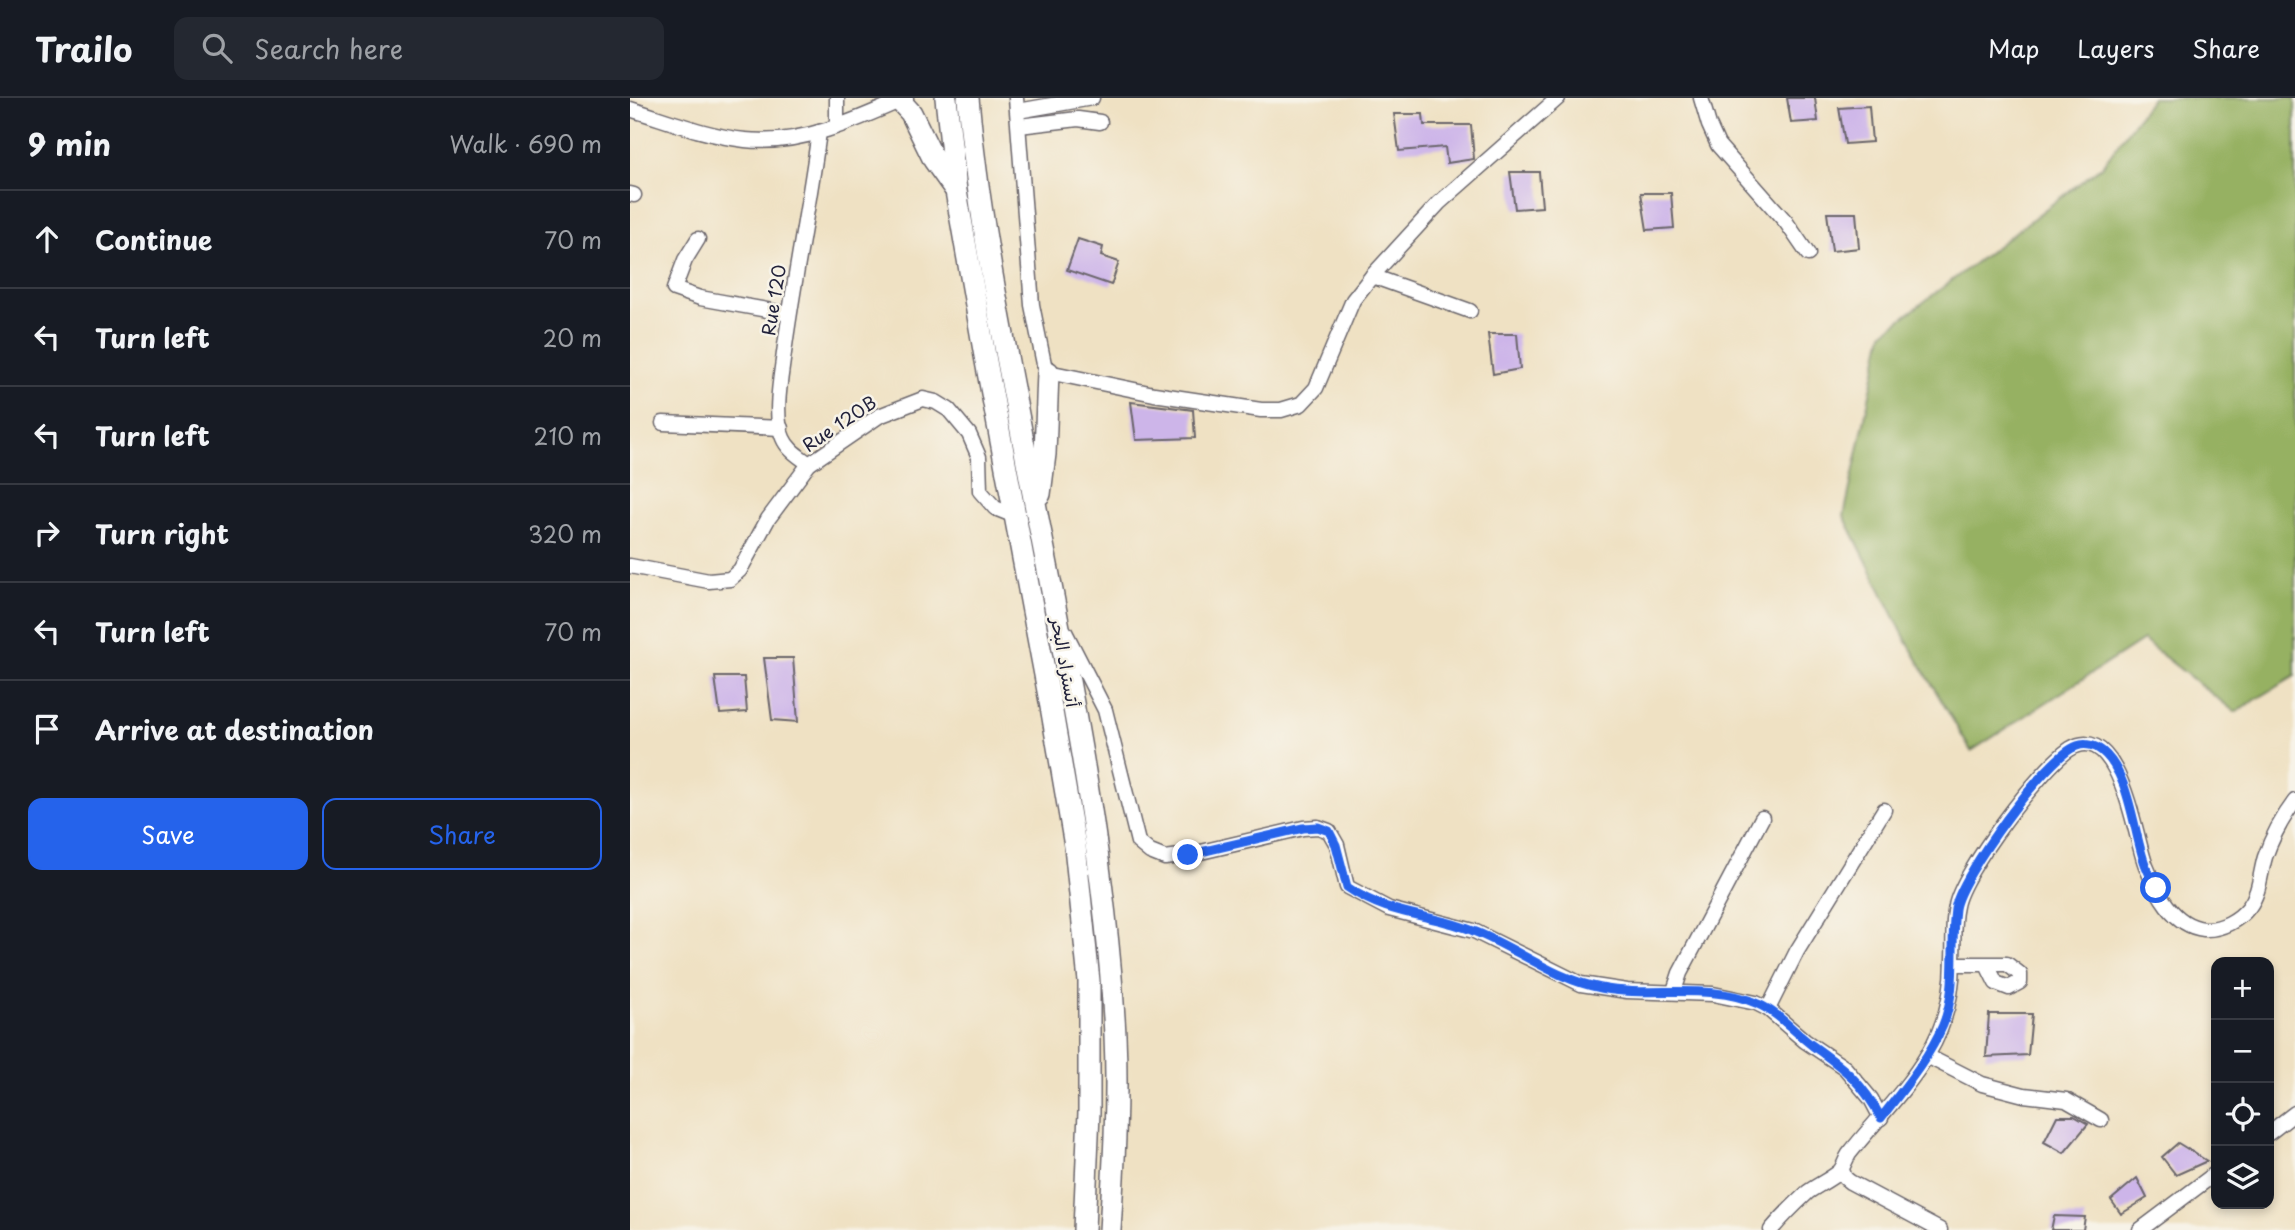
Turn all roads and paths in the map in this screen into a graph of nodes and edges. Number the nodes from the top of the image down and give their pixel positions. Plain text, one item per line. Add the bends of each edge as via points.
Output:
1 (837, 98) edge
2 (946, 98) edge
3 (968, 98) edge
4 (1092, 98) edge
5 (1558, 98) edge
6 (1701, 98) edge
7 (903, 99) edge
8 (1017, 104) edge
9 (630, 109) edge
10 (1100, 121) dead end
11 (837, 125) junction
12 (1019, 126) junction
13 (819, 132) junction
14 (956, 191) junction
15 (698, 239) dead end
16 (1808, 254) dead end
17 (1371, 276) junction
18 (1471, 311) dead end
19 (789, 314) junction
20 (1048, 372) junction
21 (663, 423) dead end
22 (781, 428) junction
23 (809, 464) junction
24 (1037, 513) junction
25 (1015, 516) junction
26 (630, 566) edge
27 (1058, 618) junction
28 (2295, 801) edge
29 (1884, 810) dead end
30 (1762, 818) dead end
31 (1953, 964) junction
32 (1987, 965) dead end
33 (1674, 991) junction
34 (1768, 1009) junction
35 (1927, 1056) junction
36 (2295, 1113) edge
37 (1881, 1118) junction
38 (2101, 1120) dead end
39 (2274, 1129) edge
40 (1842, 1170) junction
41 (2211, 1177) edge
42 (1084, 1230) edge
43 (1110, 1230) edge
44 (1771, 1230) edge
45 (1940, 1230) edge
46 (2140, 1230) edge

1 - 11 street
2 - 14 highway, أتستراد البحر
3 - 24 highway, أتستراد البحر via 990,268
4 - 8 street
5 - 17 street via 1438,203
6 - 16 street via 1718,145
7 - 11 street
7 - 14 highway via 934,160
8 - 12 street
9 - 13 street via 745,140 772,141
10 - 12 street
11 - 13 street
12 - 20 street via 1032,305
13 - 19 street, Rue 120
14 - 25 highway, أتستراد البحر
15 - 19 street via 674,289
17 - 18 street
17 - 20 street via 1353,300 1316,388 1301,404 1281,410 1154,394
19 - 22 street, Rue 120 via 780,387
20 - 24 highway
21 - 22 street
22 - 23 street via 790,449
23 - 25 street, Rue 120B via 879,416 923,399 936,402 969,433 979,457 980,491 995,508
23 - 26 street, Rue 120B via 730,579 709,581
24 - 27 highway, أتستراد البحر
25 - 42 highway, أتستراد البحر via 1075,846 1089,981
27 - 33 street via 1105,710 1138,842 1150,852 1166,858 1188,855 1318,827 1329,831 1336,845 1347,887 1363,897 1406,914 1474,931 1581,984 1627,991
27 - 43 highway, أتستراد البحر via 1087,785 1111,969 1116,1127
28 - 31 street via 2266,856 2257,895 2248,908 2222,926 2197,928 2168,908 2156,888 2111,761 2095,746 2077,746 2043,776 1970,872 1955,907
29 - 34 street via 1797,951
30 - 33 street
31 - 32 street
31 - 35 street via 1948,1010
33 - 34 street via 1736,997
34 - 37 street via 1845,1068
35 - 37 street
35 - 38 street via 1982,1084 2066,1100
36 - 39 street
37 - 40 street via 1850,1153
40 - 44 street via 1809,1192
40 - 45 street via 1850,1182
41 - 46 street

